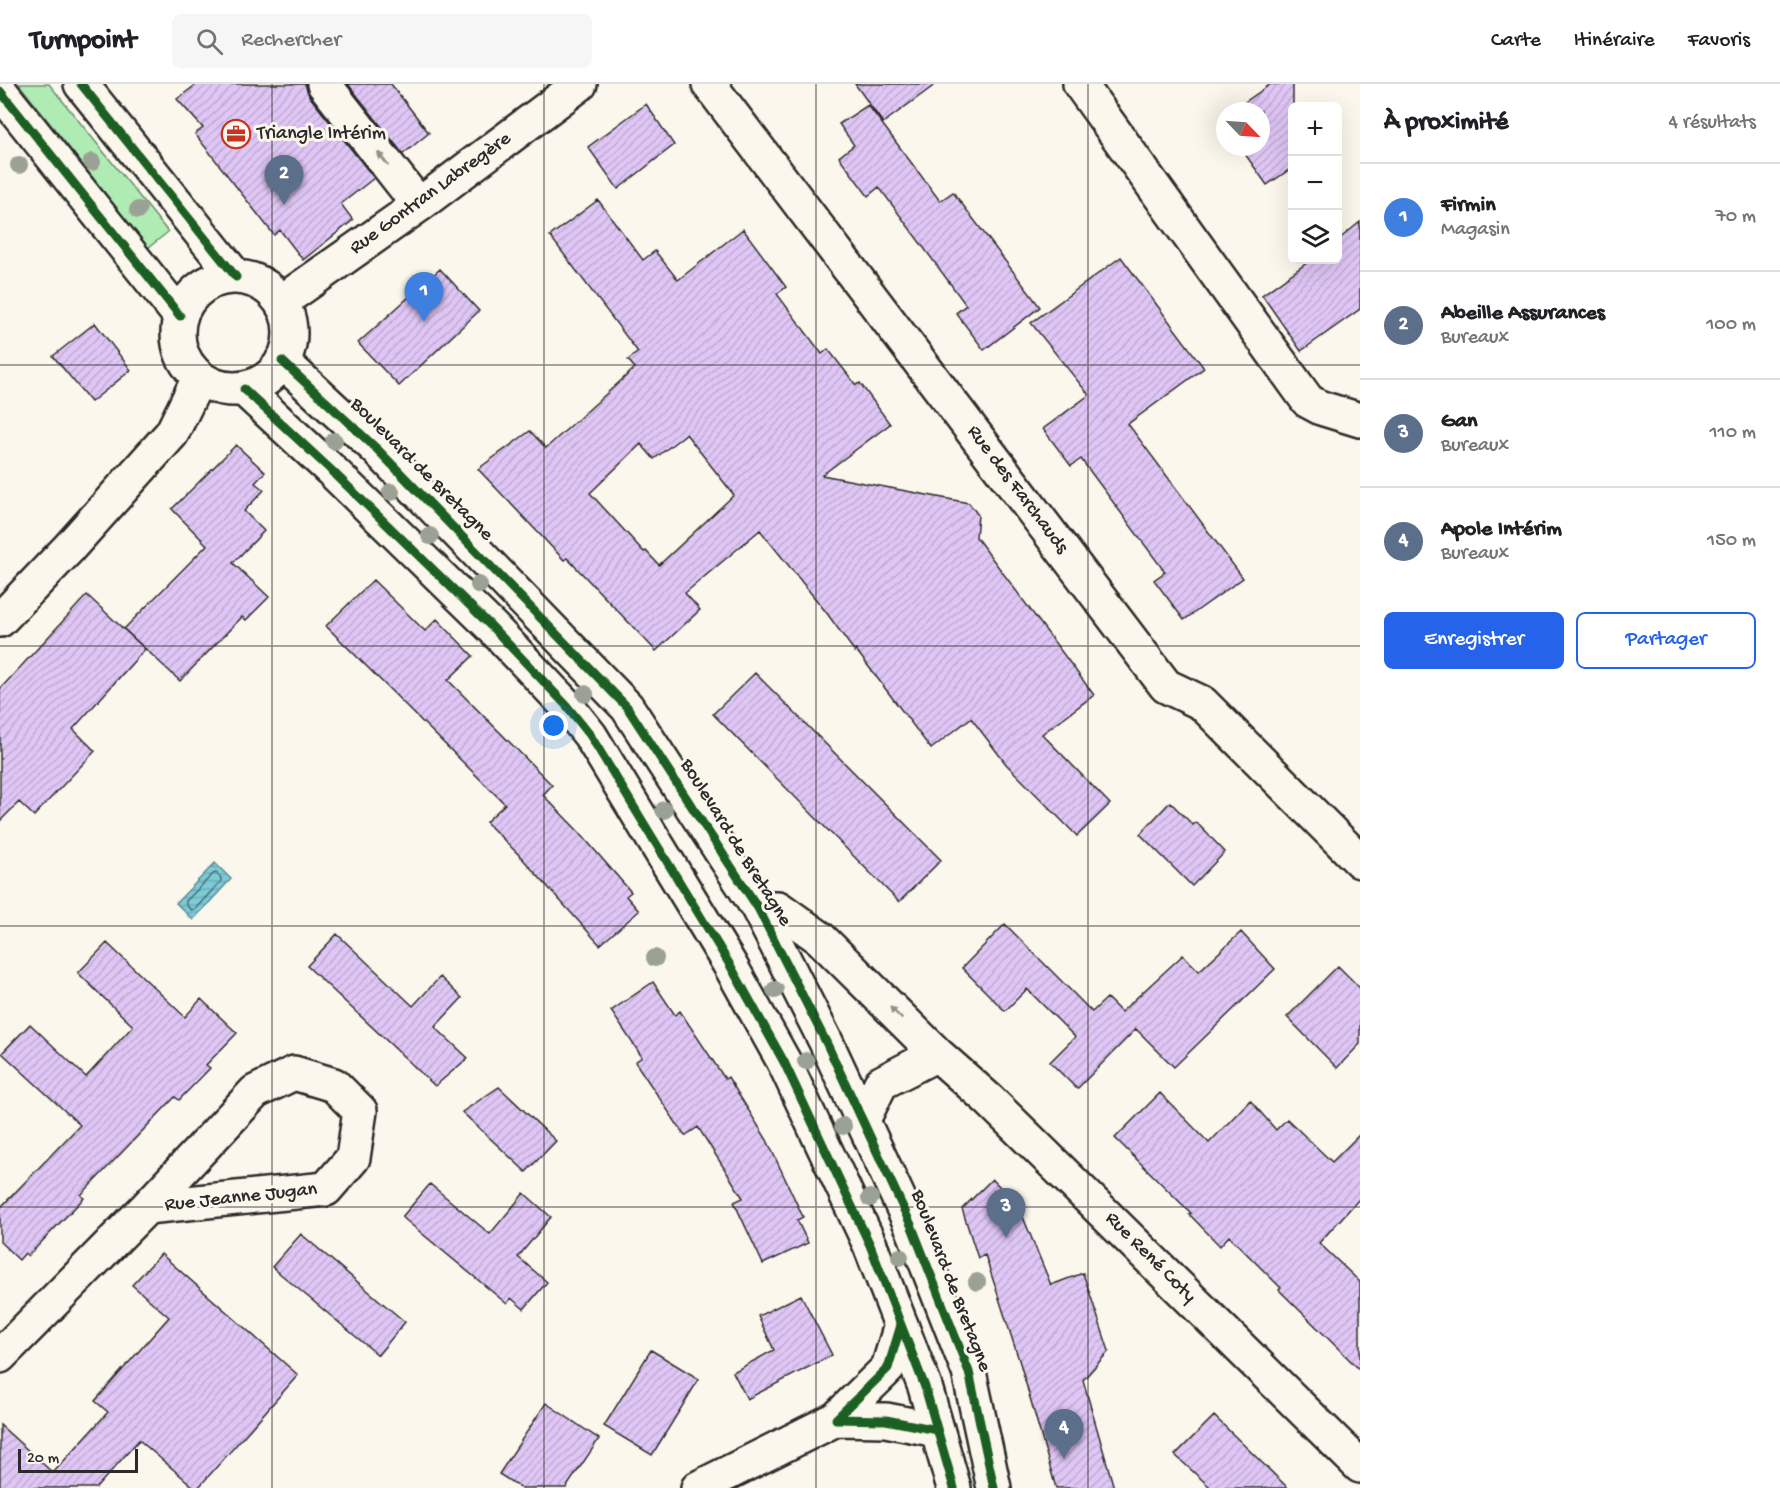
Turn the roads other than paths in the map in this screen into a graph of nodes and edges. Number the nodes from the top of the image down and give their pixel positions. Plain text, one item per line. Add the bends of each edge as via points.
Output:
1 (81, 84) edge
2 (324, 84) edge
3 (580, 84) edge
4 (709, 84) edge
5 (1080, 84) edge
6 (0, 91) edge
7 (419, 205) junction
8 (236, 277) junction
9 (281, 302) junction
10 (180, 316) junction
11 (282, 362) junction
12 (200, 378) junction
13 (244, 389) junction
14 (1360, 420) edge
15 (4, 607) edge
16 (1360, 861) edge
17 (758, 908) junction
18 (937, 1054) junction
19 (863, 1120) junction
20 (147, 1207) junction
21 (901, 1325) junction
22 (0, 1356) edge
23 (836, 1419) junction
24 (937, 1430) junction
25 (1360, 1466) edge
26 (698, 1488) edge
27 (954, 1488) edge
28 (994, 1488) edge

1 - 8 street
7 -> 2 street
3 - 7 street, Rue Gontran Labregère
4 - 16 street, Rue des Farchauds via 1166,686 1202,703
5 - 14 street via 1308,401
6 - 10 street
7 - 9 street, Rue Gontran Labregère
8 - 9 street via 261,284
8 - 10 street via 218,279 201,287
9 - 11 street via 290,331 289,347
10 - 12 street via 180,350
11 - 13 street via 266,378
11 - 17 street, Boulevard de Bretagne via 377,449 627,707
12 - 13 street via 213,386
12 - 15 street via 172,433 68,549
13 - 21 street via 493,628 590,735 784,1062 870,1245
18 -> 17 street, Rue René Coty via 820,938 778,908
17 - 19 street, Boulevard de Bretagne
18 - 19 street via 881,1083
18 - 25 street, Rue René Coty via 1043,1153
19 - 28 street, Boulevard de Bretagne via 912,1227 969,1372
20 - 20 street, Rue Jeanne Jugan via 326,1190 353,1158 360,1111 334,1085 294,1073 255,1092
20 - 22 street, Rue Jeanne Jugan
21 - 23 street via 888,1368
21 - 24 street
23 - 24 street via 886,1420
23 - 26 street
24 - 27 street

